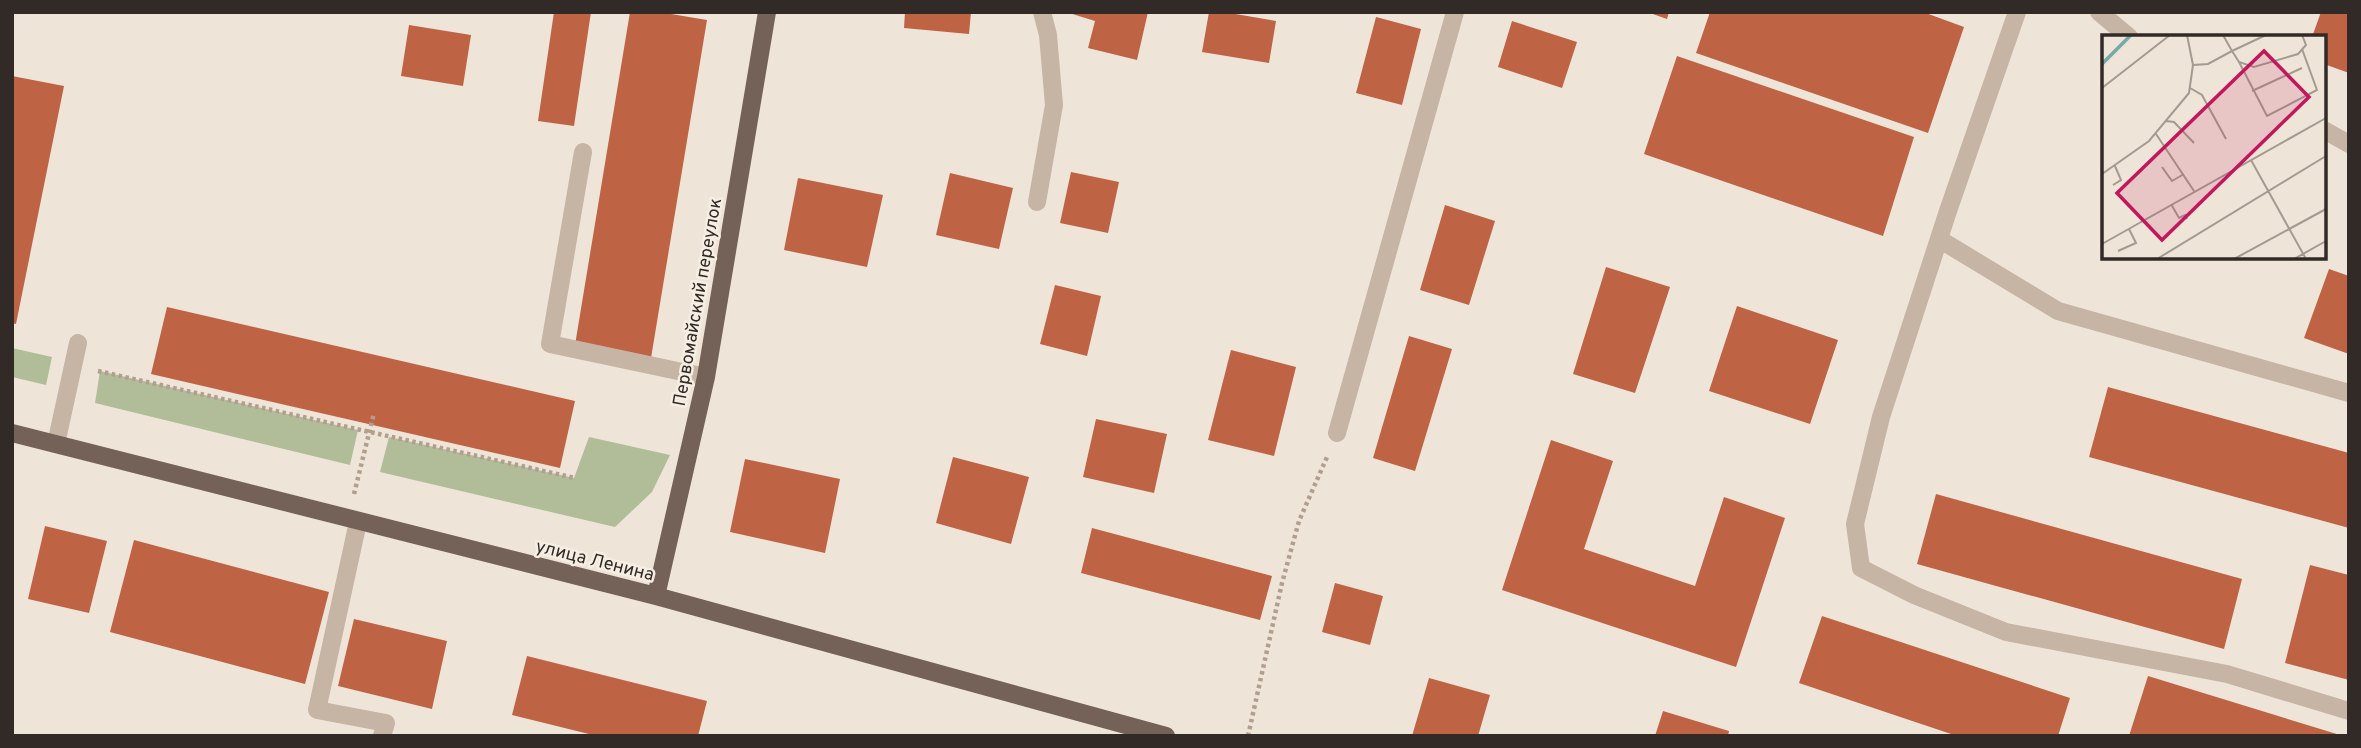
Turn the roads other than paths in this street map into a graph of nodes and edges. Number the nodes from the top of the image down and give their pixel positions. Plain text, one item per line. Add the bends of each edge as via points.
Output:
1 (767, 12) edge
2 (1042, 12) edge
3 (1455, 12) edge
4 (2017, 12) edge
5 (2099, 12) edge
6 (2127, 35) edge
7 (2326, 131) edge
8 (2349, 144) edge
9 (583, 152) dead end
10 (1037, 202) dead end
11 (1939, 239) junction
12 (78, 343) dead end
13 (706, 377) junction
14 (2349, 393) edge
15 (12, 433) edge
16 (1337, 433) road end
17 (56, 444) junction
18 (353, 521) junction
19 (656, 596) junction
20 (2349, 711) edge
21 (382, 736) edge
22 (1166, 736) edge

1 - 13 main road, Первомайский переулок
2 - 10 street via 1054,104
3 - 16 street
4 - 11 street
5 - 6 street
7 - 8 street
9 - 13 street via 550,344
11 - 14 street via 2058,311
11 - 20 street via 1881,417 1854,524 1861,568 2006,632 2227,674
12 - 17 street
13 - 19 main road, Первомайский переулок
15 - 17 main road, улица Ленина
17 - 18 main road, улица Ленина
18 - 19 main road, улица Ленина
18 - 21 street via 317,709 386,723
19 - 22 main road, улица Ленина

